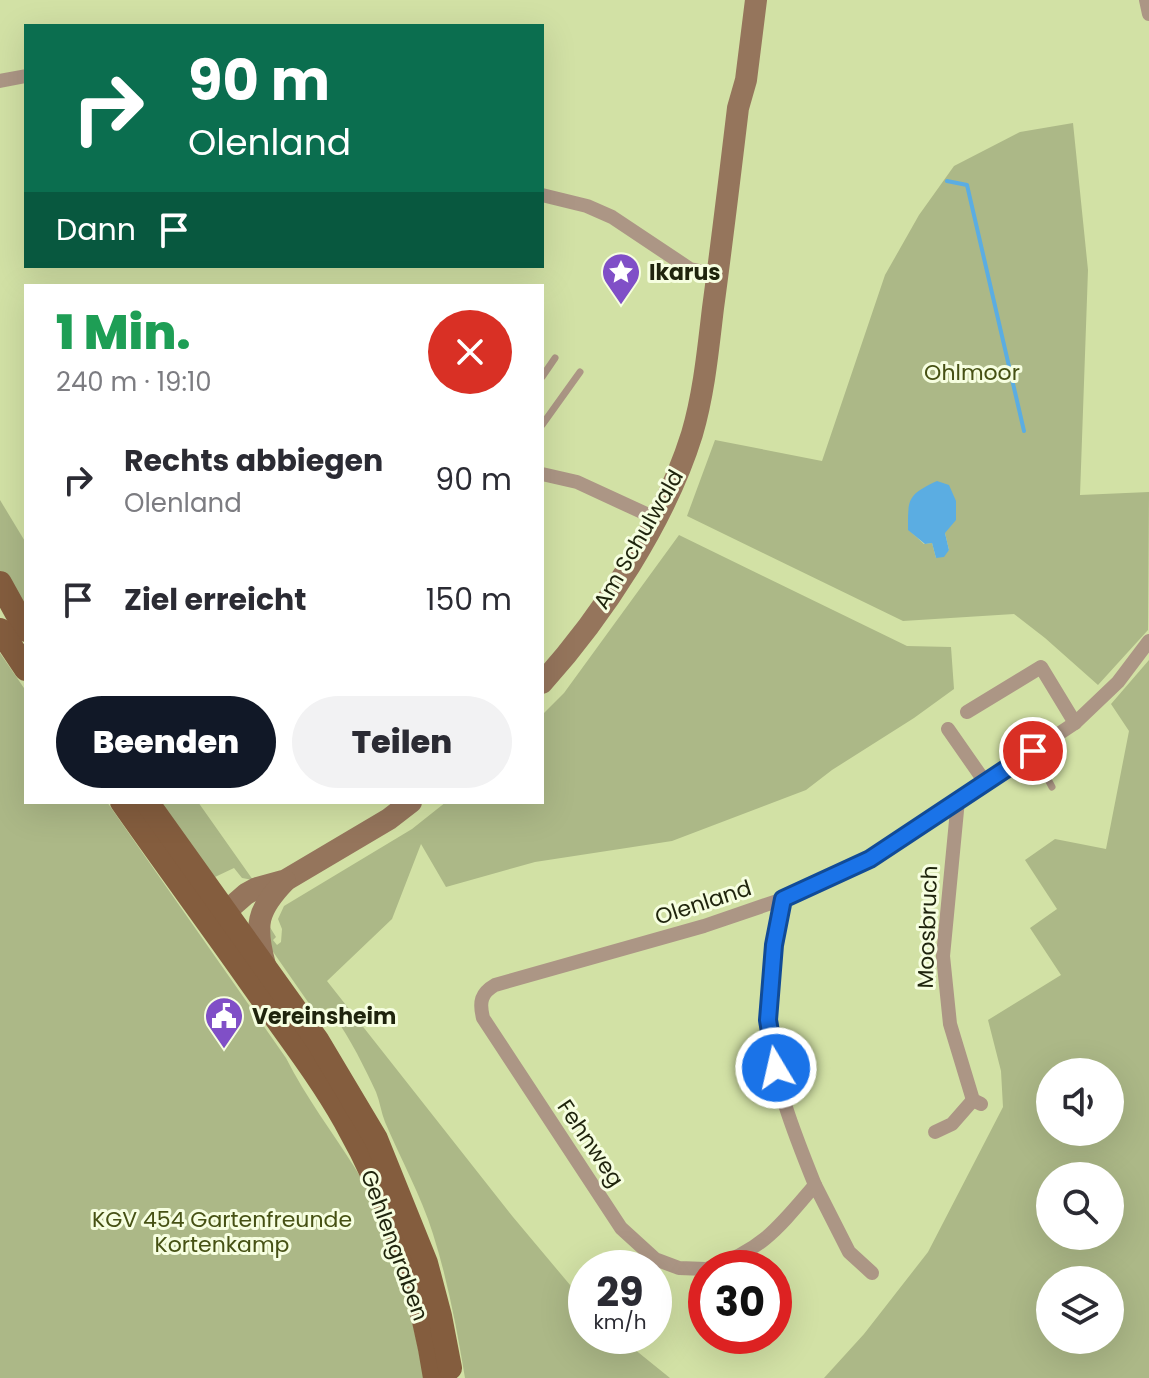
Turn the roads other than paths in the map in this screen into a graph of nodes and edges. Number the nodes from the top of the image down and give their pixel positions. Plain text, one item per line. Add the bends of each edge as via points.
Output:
1 (756, 0) edge
2 (1146, 0) edge
3 (1149, 14) edge
4 (24, 76) edge
5 (0, 81) edge
6 (544, 195) edge
7 (718, 275) junction
8 (555, 358) dead end
9 (580, 372) dead end
10 (544, 374) edge
11 (544, 422) edge
12 (544, 474) edge
13 (655, 518) junction
14 (0, 583) edge
15 (24, 626) edge
16 (0, 630) edge
17 (1149, 641) edge
18 (24, 666) edge
19 (544, 680) edge
20 (967, 712) dead end
21 (1075, 723) junction
22 (948, 729) dead end
23 (1033, 751) junction
24 (985, 782) junction
25 (1052, 787) dead end
26 (958, 800) junction
27 (123, 804) edge
28 (148, 804) edge
29 (386, 810) edge
30 (286, 880) junction
31 (783, 899) junction
32 (227, 912) junction
33 (223, 944) junction
34 (265, 966) junction
35 (481, 997) joint
36 (935, 1132) dead end
37 (815, 1185) junction
38 (751, 1250) edge
39 (688, 1268) edge
40 (872, 1273) dead end
41 (435, 1378) edge
42 (451, 1378) edge

1 - 7 street, Am Schulwald
2 - 3 street
4 - 5 street
6 - 7 street via 612,217 690,269
7 - 13 street, Am Schulwald via 699,409 685,456
8 - 10 lane
9 - 11 lane
12 - 13 street via 577,482
13 - 19 street, Am Schulwald via 597,613
14 - 15 main road
16 - 18 main road
17 - 21 street, Olenland via 1118,682
20 - 21 street via 1041,667
21 - 23 street, Olenland
22 - 24 street
23 - 24 street, Olenland
23 - 25 lane
24 - 26 street, Olenland
26 - 31 street, Olenland via 870,859
26 - 36 street, Moosbruch via 943,956 950,1024 977,1102
27 - 33 main road, Gehlengraben
28 - 32 main road, Gehlengraben
29 - 30 street
30 - 32 street via 257,888
30 - 34 street via 259,918 258,943
31 - 35 street, Olenland via 495,985
31 - 37 street via 768,1020 778,1083
32 - 33 street
32 - 34 main road, Gehlengraben
33 - 41 main road, Gehlengraben via 319,1079 359,1146 412,1280
34 - 42 main road, Gehlengraben via 339,1072 390,1168 426,1263
35 - 39 street, Fehnweg via 483,1018 621,1228 655,1259
37 - 38 street, Fehnweg via 769,1238
37 - 40 street via 849,1252

